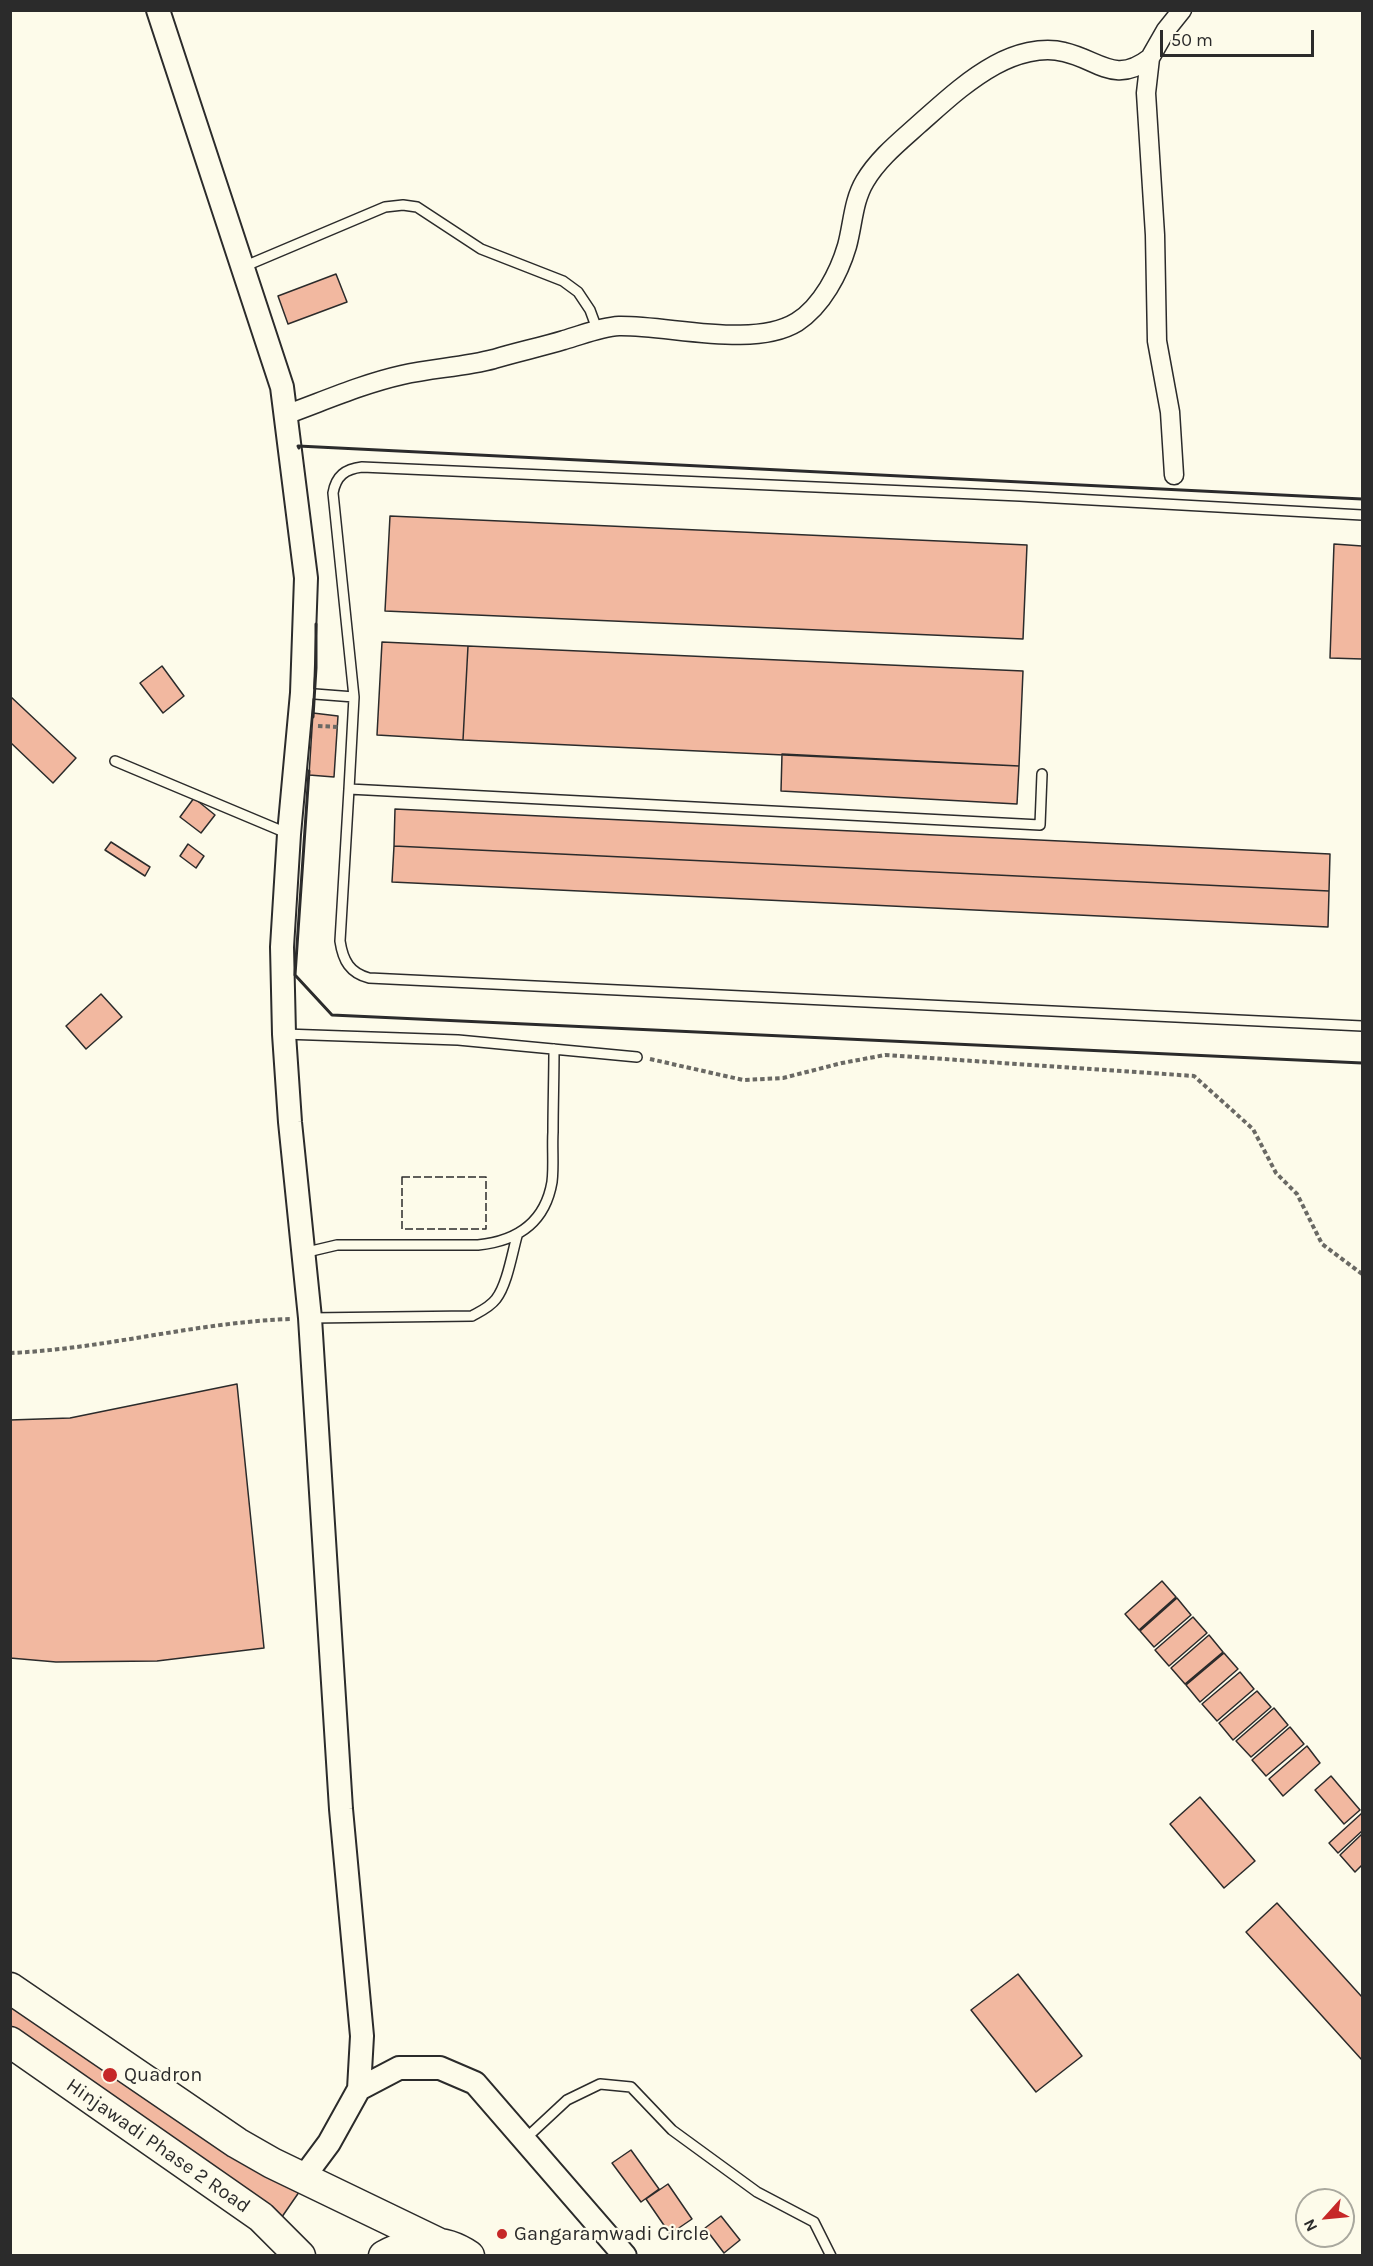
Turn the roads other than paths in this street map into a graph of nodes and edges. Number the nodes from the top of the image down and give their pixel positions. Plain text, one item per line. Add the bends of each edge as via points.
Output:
1 (158, 10) edge
2 (1182, 10) edge
3 (1150, 58) junction
4 (243, 268) junction
5 (597, 329) junction
6 (285, 415) junction
7 (1174, 475) dead end
8 (1362, 515) edge
9 (302, 693) junction
10 (354, 697) junction
11 (115, 761) dead end
12 (1042, 774) dead end
13 (349, 789) junction
14 (288, 834) junction
15 (1362, 1026) edge
16 (284, 1034) junction
17 (554, 1049) junction
18 (637, 1057) road end
19 (517, 1236) junction
20 (303, 1252) junction
21 (310, 1318) junction
22 (10, 1988) edge
23 (10, 2042) edge
24 (359, 2089) junction
25 (525, 2140) junction
26 (303, 2178) junction
27 (440, 2244) junction
28 (300, 2256) edge
29 (384, 2256) edge
30 (469, 2256) edge
31 (625, 2256) edge
32 (831, 2256) edge

1 - 4 street
2 - 3 street
3 - 5 street via 1138,67 1120,72 1064,52 1034,50 997,64 962,86 886,154 864,182 836,275 820,300 797,321 771,333 618,326
3 - 7 street via 1146,93 1157,341 1170,412
4 - 5 lane via 385,207 417,207 481,249 564,281 578,292
4 - 6 street via 282,387
5 - 6 street via 486,361 404,375
6 - 9 street via 306,578
8 - 10 lane via 362,466 342,473 333,493
9 - 10 lane
9 - 14 street
10 - 13 lane
11 - 14 lane
12 - 13 lane via 1040,825
13 - 15 lane via 340,941 342,954 356,975
14 - 16 street via 282,948
16 - 17 lane via 458,1040
16 - 20 street
17 - 18 lane
17 - 19 lane via 552,1182 544,1206 532,1224
19 - 20 lane via 478,1245 337,1245
19 - 21 lane via 496,1299 472,1316
20 - 21 street
21 - 24 street via 341,1809 362,2036
22 - 26 main road via 237,2143
23 - 28 main road, Hinjawadi Phase 2 Road via 261,2217
24 - 25 street via 399,2068 440,2068 475,2083
24 - 26 street via 329,2144
25 - 31 street
25 - 32 lane via 567,2100 600,2084 631,2086 672,2130 757,2192 814,2223
26 - 27 main road
27 - 29 main road via 420,2242
27 - 30 main road

